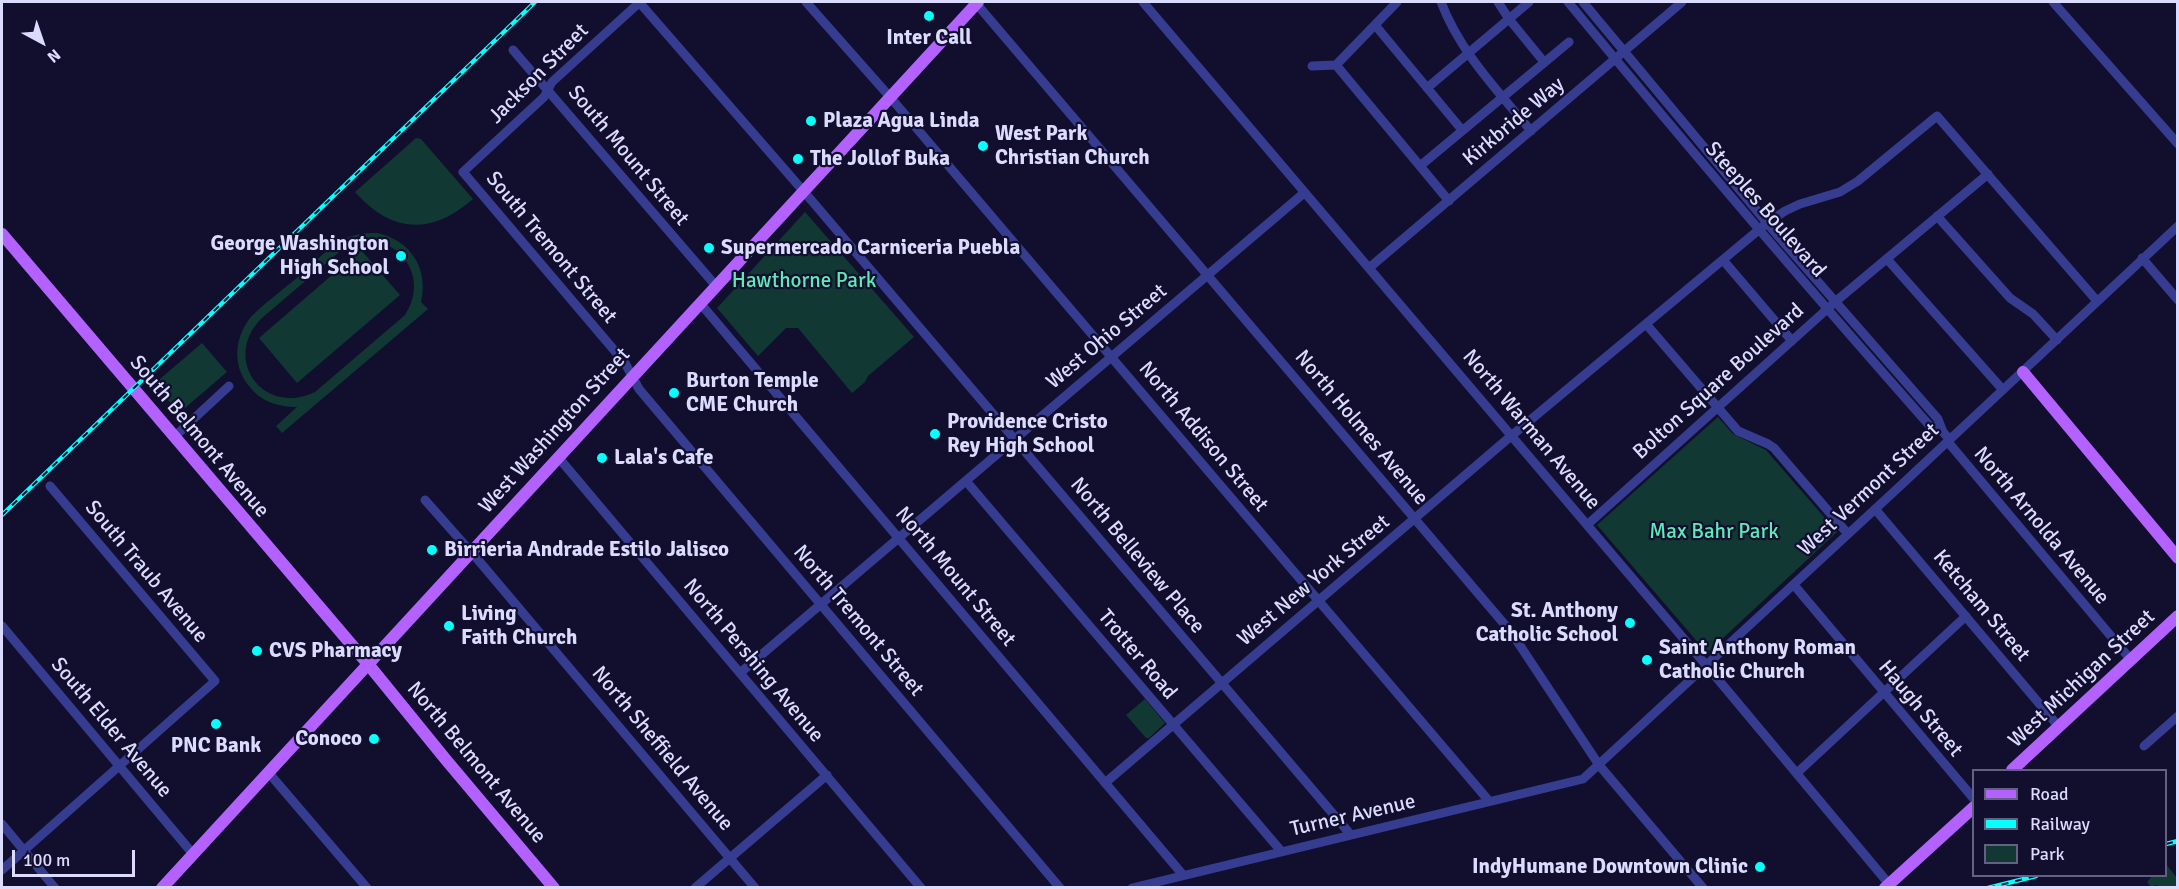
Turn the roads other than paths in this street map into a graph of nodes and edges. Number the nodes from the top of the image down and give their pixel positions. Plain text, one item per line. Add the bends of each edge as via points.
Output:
1 (640, 2) edge
2 (806, 2) edge
3 (976, 2) edge
4 (1143, 2) edge
5 (1397, 2) edge
6 (1441, 2) edge
7 (1498, 2) edge
8 (1529, 2) edge
9 (1568, 2) edge
10 (1583, 2) edge
11 (1682, 2) edge
12 (2053, 2) edge
13 (1509, 19) junction
14 (1375, 25) junction
15 (1569, 42) dead end
16 (513, 50) dead end
17 (1625, 52) junction
18 (1468, 54) junction
19 (1616, 60) junction
20 (1545, 62) junction
21 (1336, 65) junction
22 (1312, 66) dead end
23 (1427, 88) junction
24 (548, 90) junction
25 (890, 97) junction
26 (1503, 97) junction
27 (1462, 130) junction
28 (1531, 131) junction
29 (2178, 144) edge
30 (1420, 166) junction
31 (463, 172) joint
32 (1988, 174) junction
33 (803, 191) junction
34 (1304, 193) junction
35 (1449, 201) junction
36 (1937, 216) junction
37 (1767, 223) junction
38 (2178, 226) edge
39 (1758, 231) junction
40 (2, 234) edge
41 (2142, 258) junction
42 (1887, 259) junction
43 (1723, 260) junction
44 (1369, 268) junction
45 (1208, 275) junction
46 (716, 286) junction
47 (2178, 300) edge
48 (1835, 302) junction
49 (2097, 302) junction
50 (700, 303) junction
51 (1827, 309) junction
52 (1647, 324) junction
53 (2057, 340) junction
54 (1792, 341) junction
55 (1111, 357) junction
56 (2023, 372) junction
57 (632, 376) junction
58 (230, 386) dead end
59 (2003, 390) junction
60 (1718, 407) junction
61 (1943, 432) junction
62 (1511, 436) junction
63 (174, 437) junction
64 (1015, 440) junction
65 (1949, 441) junction
66 (558, 457) junction
67 (966, 481) junction
68 (50, 486) dead end
69 (425, 500) dead end
70 (1875, 509) junction
71 (1415, 518) junction
72 (1587, 525) junction
73 (1848, 534) junction
74 (899, 538) junction
75 (472, 552) junction
76 (2178, 558) edge
77 (1794, 585) junction
78 (1318, 601) junction
79 (821, 604) junction
80 (1966, 616) junction
81 (2178, 616) edge
82 (2, 626) edge
83 (2131, 660) junction
84 (368, 663) junction
85 (1706, 665) junction
86 (741, 673) junction
87 (1222, 683) junction
88 (1883, 694) junction
89 (2178, 716) edge
90 (1173, 725) junction
91 (2060, 727) junction
92 (2144, 746) dead end
93 (1599, 765) junction
94 (119, 766) junction
95 (2014, 769) edge
96 (268, 772) junction
97 (1797, 773) junction
98 (827, 776) junction
99 (1583, 779) joint
100 (1105, 783) junction
101 (1972, 797) edge
102 (1488, 801) junction
103 (1972, 809) edge
104 (2, 824) edge
105 (1351, 835) junction
106 (24, 850) junction
107 (1281, 851) junction
108 (194, 854) junction
109 (730, 858) junction
110 (2, 870) edge
111 (1183, 875) junction
112 (165, 886) edge
113 (1887, 886) edge
114 (55, 888) edge
115 (367, 888) edge
116 (554, 888) edge
117 (695, 888) edge
118 (755, 888) edge
119 (921, 888) edge
120 (1060, 888) edge
121 (1132, 888) edge
122 (1703, 888) edge

1 - 24 street, Jackson Street via 552,82
1 - 33 street, North Belleview Place
2 - 25 street, North Addison Street
3 - 25 main road, West Washington Street
3 - 45 street, North Holmes Avenue
4 - 34 street, North Warman Avenue
5 - 14 street
6 - 18 street via 1450,26
7 - 13 street
8 - 13 street
9 - 19 street, Steeples Boulevard
10 - 17 street, Steeples Boulevard
11 - 17 street, Kirkbride Way
12 - 29 street
13 - 18 street
13 - 20 street
14 - 21 street
14 - 23 street
15 - 20 street
16 - 24 street, South Mount Street
17 - 19 street, Kirkbride Way
17 - 37 street, Steeples Boulevard
18 - 23 street
18 - 26 street
19 - 28 street, Kirkbride Way
19 - 39 street, Steeples Boulevard
20 - 26 street
21 - 22 street
21 - 30 street
23 - 27 street
24 - 31 street, Jackson Street
24 - 46 street, South Mount Street
25 - 33 main road, West Washington Street
25 - 55 street, North Addison Street
26 - 27 street
26 - 28 street
27 - 30 street
28 - 35 street, Kirkbride Way
30 - 35 street
31 - 57 street, South Tremont Street
32 - 36 street, Bolton Square Boulevard
32 - 37 street, West New York Street via 1937,116 1858,181 1840,192 1785,210
32 - 49 street
33 - 46 main road, West Washington Street
33 - 64 street, North Belleview Place
34 - 44 street, North Warman Avenue
34 - 45 street, West Ohio Street
35 - 44 street, Kirkbride Way
36 - 42 street, Bolton Square Boulevard
36 - 53 street via 2010,298
37 - 39 street, West New York Street
37 - 48 street, Steeples Boulevard
38 - 41 street, West Vermont Street
39 - 43 street, West New York Street
39 - 51 street, Steeples Boulevard
40 - 63 main road, South Belmont Avenue
41 - 47 street
41 - 49 street, West Vermont Street
42 - 48 street, Bolton Square Boulevard
42 - 59 street
43 - 52 street, West New York Street
43 - 54 street
44 - 62 street, North Warman Avenue
45 - 55 street, West Ohio Street
45 - 71 street, North Holmes Avenue
46 - 50 main road, West Washington Street
48 - 51 street, Bolton Square Boulevard
48 - 61 street, Steeples Boulevard via 1938,419
49 - 53 street, West Vermont Street
50 - 57 main road, West Washington Street
50 - 74 street, North Mount Street
51 - 54 street, Bolton Square Boulevard
51 - 61 street, Steeples Boulevard via 1929,425
52 - 60 street
52 - 62 street, West New York Street
53 - 56 street, West Vermont Street
54 - 60 street, Bolton Square Boulevard
55 - 64 street, West Ohio Street
55 - 78 street, North Addison Street
56 - 59 street, West Vermont Street
56 - 76 main road
57 - 66 main road, West Washington Street
57 - 79 street, North Tremont Street
58 - 63 street
59 - 65 street, West Vermont Street
60 - 72 street, Bolton Square Boulevard
60 - 73 street via 1738,431 1774,448
61 - 65 street, Steeples Boulevard
62 - 71 street, West New York Street
62 - 72 street, North Warman Avenue
63 - 84 main road, South Belmont Avenue
64 - 67 street, West Ohio Street
64 - 87 street, North Belleview Place
65 - 70 street, West Vermont Street
65 - 83 street, North Arnolda Avenue
66 - 75 main road, West Washington Street
66 - 86 street, North Pershing Avenue
67 - 74 street, West Ohio Street
67 - 90 street, Trotter Road
68 - 94 street, South Traub Avenue via 215,681
69 - 75 street, North Sheffield Avenue
70 - 73 street, West Vermont Street
70 - 80 street, Ketcham Street
71 - 78 street, West New York Street
71 - 93 street, North Holmes Avenue via 1517,638
72 - 85 street, North Warman Avenue
73 - 77 street, West Vermont Street
74 - 79 street, West Ohio Street
74 - 100 street, North Mount Street
75 - 84 main road, West Washington Street
75 - 109 street, North Sheffield Avenue
77 - 85 street, West Vermont Street
77 - 88 street, Haugh Street
78 - 87 street, West New York Street
78 - 102 street, North Addison Street
79 - 86 street, West Ohio Street
79 - 120 street, North Tremont Street
80 - 88 street
80 - 91 street, Ketcham Street
81 - 83 main road, West Michigan Street
82 - 94 street, South Elder Avenue
83 - 91 main road, West Michigan Street
84 - 96 main road, West Washington Street
84 - 116 main road, North Belmont Avenue
85 - 93 street, West Vermont Street
85 - 97 street, North Warman Avenue
86 - 98 street, North Pershing Avenue
87 - 90 street, West New York Street
87 - 105 street, North Belleview Place
88 - 97 street
88 - 101 street, Haugh Street
89 - 92 street
90 - 100 street, West New York Street
90 - 107 street, Trotter Road
91 - 95 main road, West Michigan Street
93 - 99 street, West Vermont Street
93 - 122 street, North Holmes Avenue
94 - 106 street
94 - 108 street, South Elder Avenue
96 - 108 main road, West Washington Street
96 - 115 street
97 - 113 street, North Warman Avenue
98 - 109 street
98 - 119 street, North Pershing Avenue
99 - 102 street, Turner Avenue
100 - 111 street, North Mount Street
102 - 105 street, Turner Avenue
103 - 113 main road
104 - 106 street
105 - 107 street, Turner Avenue
106 - 110 street
106 - 114 street
107 - 111 street, Turner Avenue
108 - 112 main road, West Washington Street
109 - 117 street
109 - 118 street, North Sheffield Avenue
111 - 121 street, Turner Avenue

